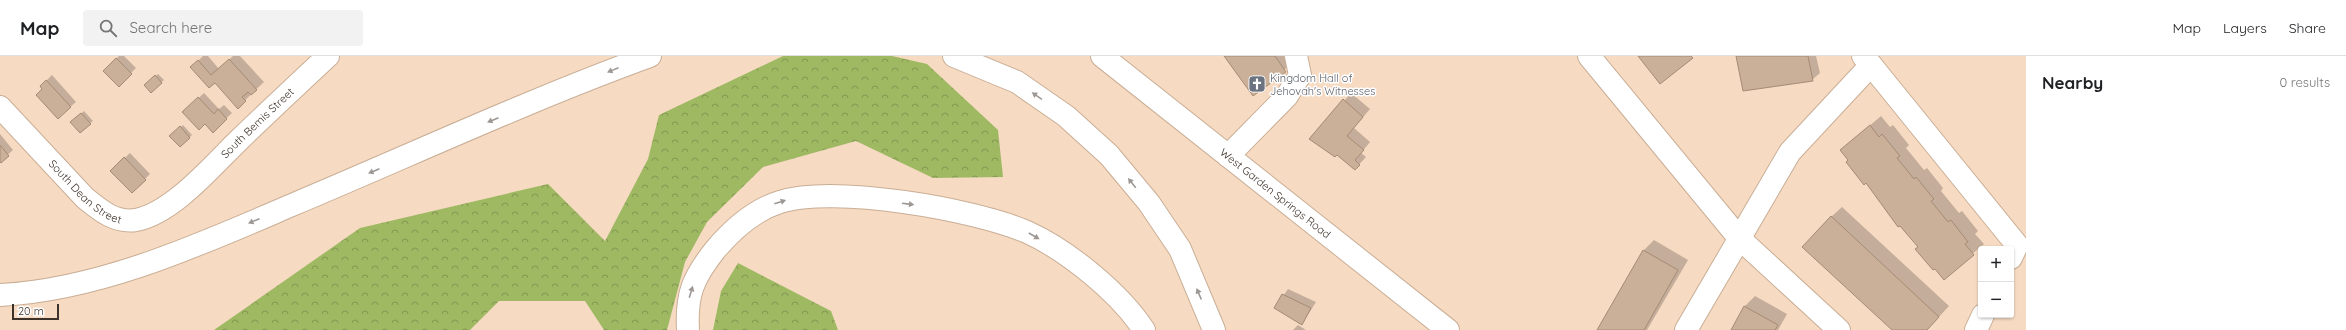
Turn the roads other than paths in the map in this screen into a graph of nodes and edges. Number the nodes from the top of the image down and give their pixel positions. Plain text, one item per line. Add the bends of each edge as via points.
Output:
1 (328, 56) edge
2 (650, 56) edge
3 (954, 56) edge
4 (1102, 56) edge
5 (1296, 56) edge
6 (1589, 56) edge
7 (1867, 61) edge
8 (0, 107) edge
9 (1228, 156) junction
10 (186, 190) joint
11 (1739, 238) junction
12 (2014, 252) edge
13 (0, 295) edge
14 (1982, 318) edge
15 (688, 330) edge
16 (1144, 330) edge
17 (1214, 330) edge
18 (1448, 330) edge
19 (1686, 330) edge
20 (1839, 330) edge
21 (1976, 330) edge

1 - 10 main road, South Bemis Street
2 -> 13 main road via 191,246 112,275 62,287
17 -> 3 main road via 1180,249 1149,203 1109,155 1066,116 1017,82
4 - 9 main road, West Garden Springs Road
5 - 9 main road via 1300,75 1288,96
6 - 11 main road
7 - 11 main road via 1790,152
7 - 12 main road via 2017,245
8 - 10 main road, South Dean Street via 85,198 112,218 136,220 149,216
9 - 18 main road, West Garden Springs Road
11 - 19 main road
11 - 20 main road
14 - 21 main road
15 -> 16 main road via 690,291 703,267 725,238 753,216 780,202 804,196 834,195 912,204 992,219 1027,232 1072,258 1107,288

